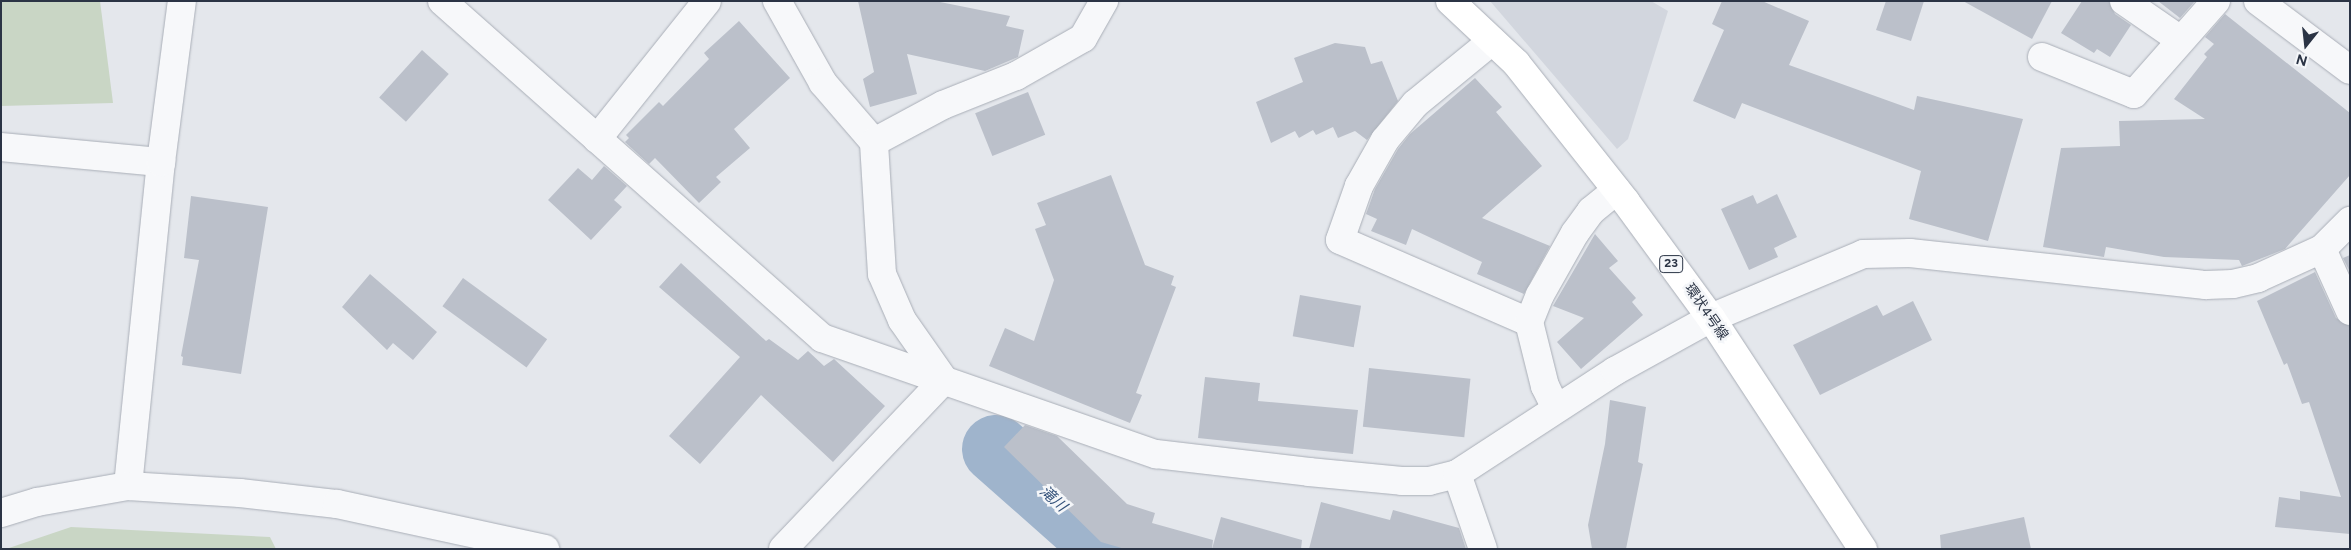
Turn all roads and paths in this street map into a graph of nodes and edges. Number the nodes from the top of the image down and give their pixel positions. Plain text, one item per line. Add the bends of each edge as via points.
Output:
1 (182, 1) edge
2 (442, 1) edge
3 (707, 1) edge
4 (777, 1) edge
5 (1104, 1) edge
6 (1450, 1) edge
7 (2124, 1) edge
8 (2216, 1) edge
9 (2258, 1) edge
10 (2179, 39) junction
11 (1492, 41) junction
12 (2042, 57) dead end
13 (2350, 70) edge
14 (597, 140) junction
15 (874, 142) junction
16 (1, 146) edge
17 (161, 162) junction
18 (1617, 190) junction
19 (2350, 222) edge
20 (2322, 249) junction
21 (2350, 311) edge
22 (1711, 318) junction
23 (1529, 322) junction
24 (944, 380) junction
25 (1556, 409) junction
26 (1457, 474) junction
27 (128, 486) junction
28 (1, 513) edge
29 (545, 549) edge
30 (783, 549) edge
31 (1484, 549) edge
32 (1863, 549) edge

1 - 17 street
2 - 14 street
3 - 14 street
4 - 15 street via 823,83
5 - 15 street via 1083,38 1016,76 943,105
6 - 11 main road, 環状4号線 / 23
7 - 10 street
8 - 10 street
9 - 13 street
10 - 12 street via 2134,94
11 - 18 main road, 環状4号線 / 23 via 1516,64
11 - 23 street via 1415,104 1385,140 1359,186 1340,240
14 - 24 street via 822,338
15 - 24 street via 882,274 902,320
16 - 17 street
17 - 27 street
18 - 22 main road, 環状4号線 / 23
18 - 23 street via 1591,211 1575,233 1540,295
19 - 20 street
20 - 21 street
20 - 22 street via 2258,278 2206,285 1882,251 1846,260
22 - 25 street via 1615,371
22 - 32 main road, 環状4号線 / 23
23 - 25 street via 1545,386
24 - 26 street via 1156,454 1402,482
24 - 30 street
25 - 26 street
26 - 31 street
27 - 28 street via 37,502
27 - 29 street via 240,493 337,504

